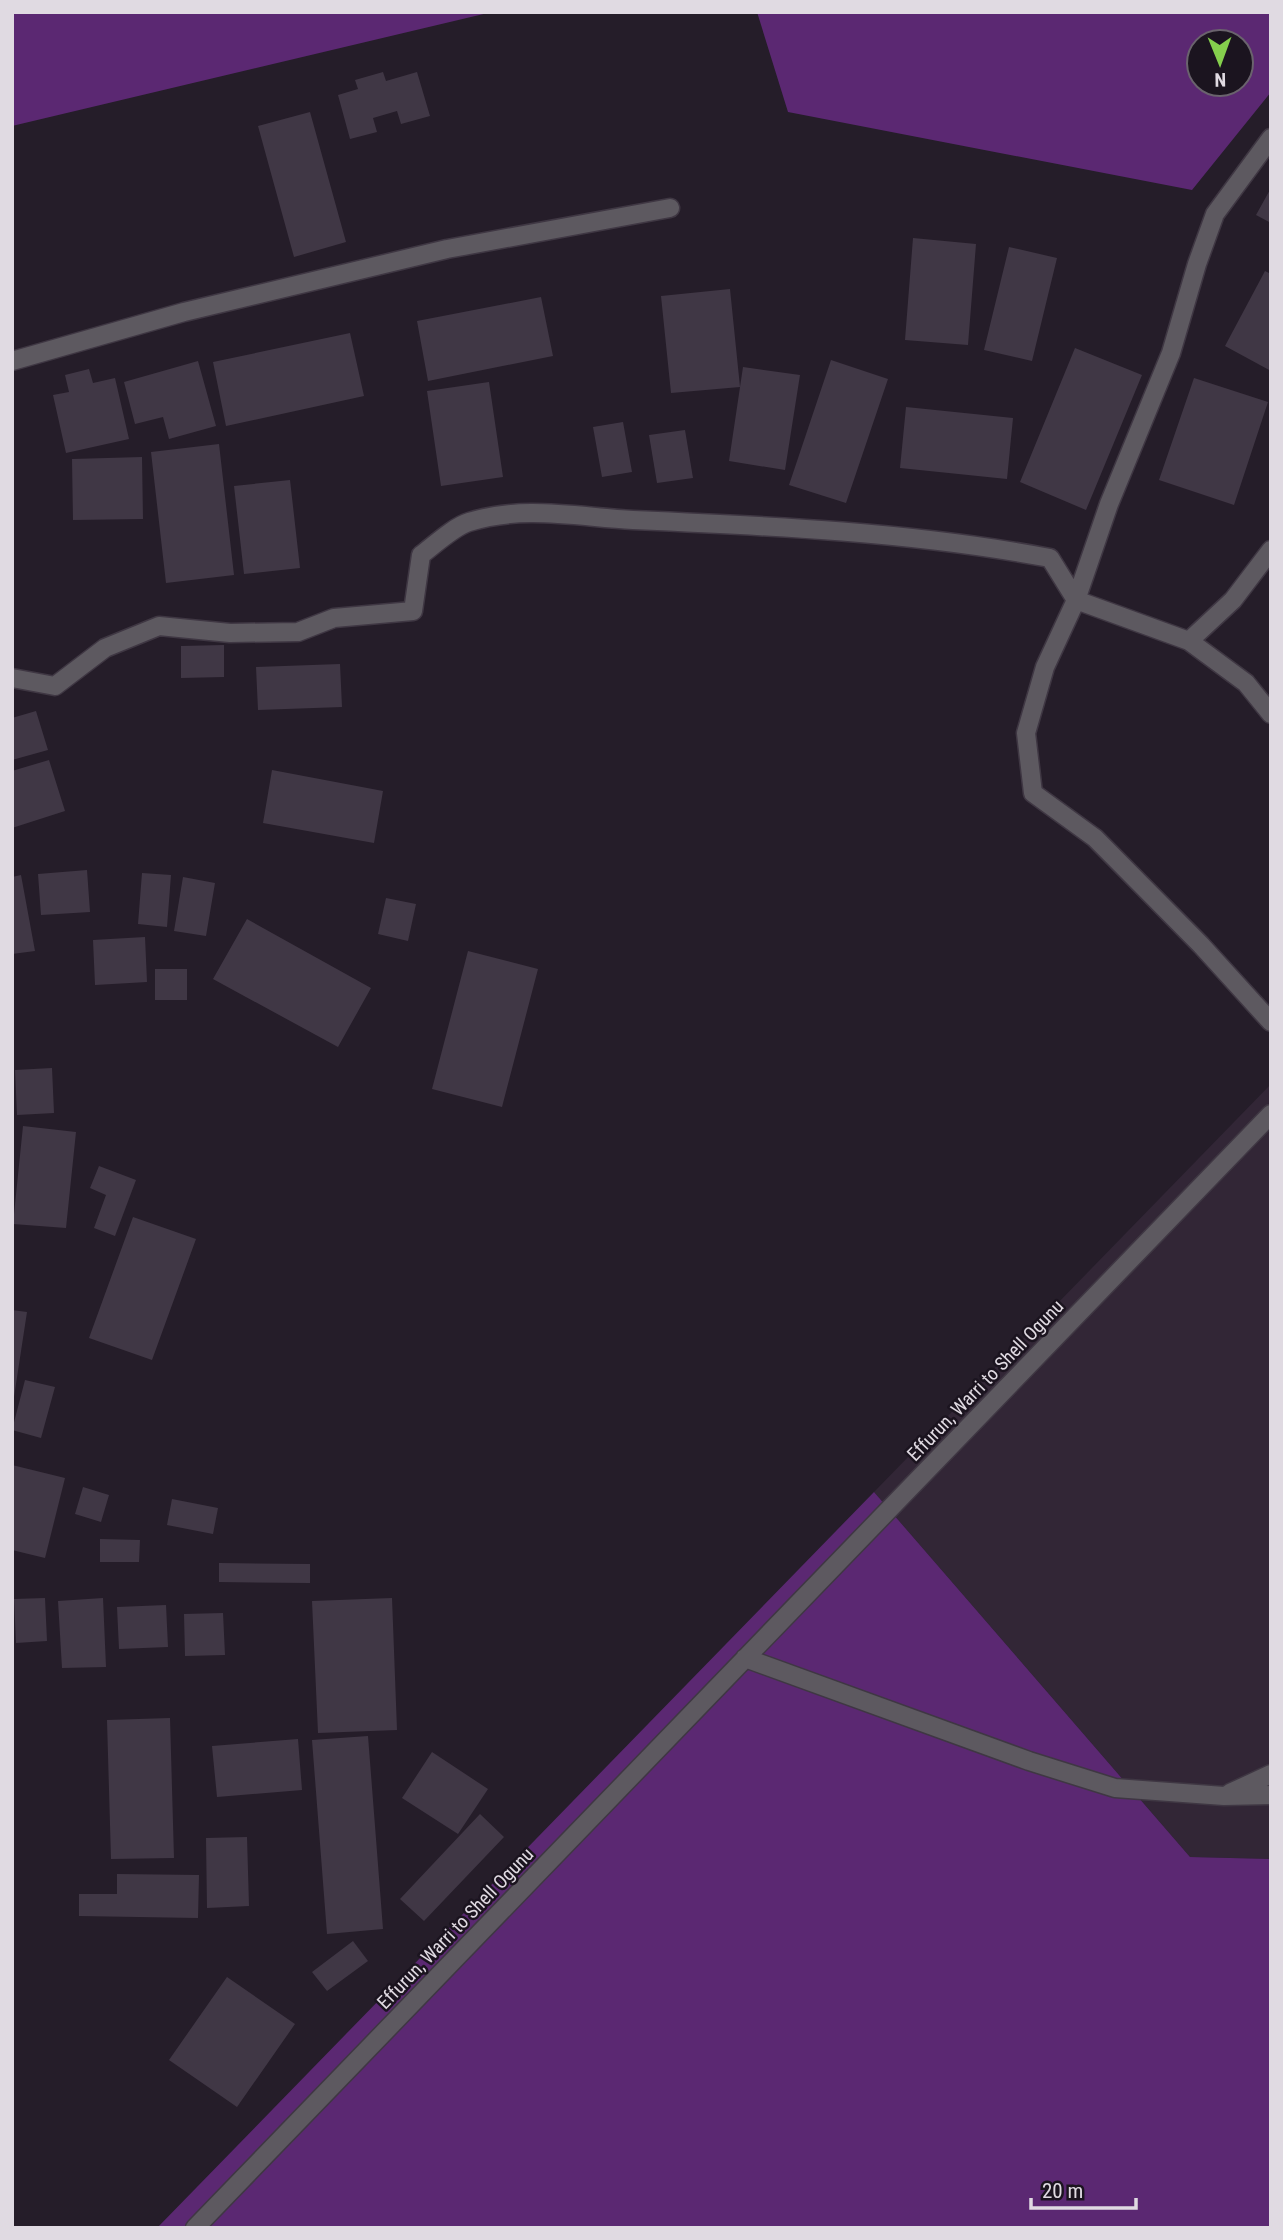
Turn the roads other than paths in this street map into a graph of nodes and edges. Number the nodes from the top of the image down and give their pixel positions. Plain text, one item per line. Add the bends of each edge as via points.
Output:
1 (1271, 138) edge
2 (670, 208) dead end
3 (12, 361) edge
4 (1271, 550) edge
5 (1076, 600) junction
6 (1189, 641) junction
7 (12, 678) edge
8 (1271, 714) edge
9 (1271, 1022) edge
10 (1271, 1114) edge
11 (745, 1658) junction
12 (1271, 1774) edge
13 (1271, 1795) edge
14 (1224, 1796) junction
15 (195, 2228) edge

1 - 5 street via 1215,214 1171,353
2 - 3 street via 447,249 184,312
4 - 6 street via 1233,600
5 - 6 street
5 - 7 street via 1050,558 981,545 859,531 533,511 467,522 421,555 413,611 334,618 298,632 229,633 159,626 105,648 55,686
5 - 9 street via 1045,667 1026,733 1033,793 1095,838
6 - 8 street via 1246,684
10 - 11 street, Effurun, Warri to Shell Ogunu
11 - 14 street via 1115,1788
11 - 15 street, Effurun, Warri to Shell Ogunu
12 - 14 street
13 - 14 street

